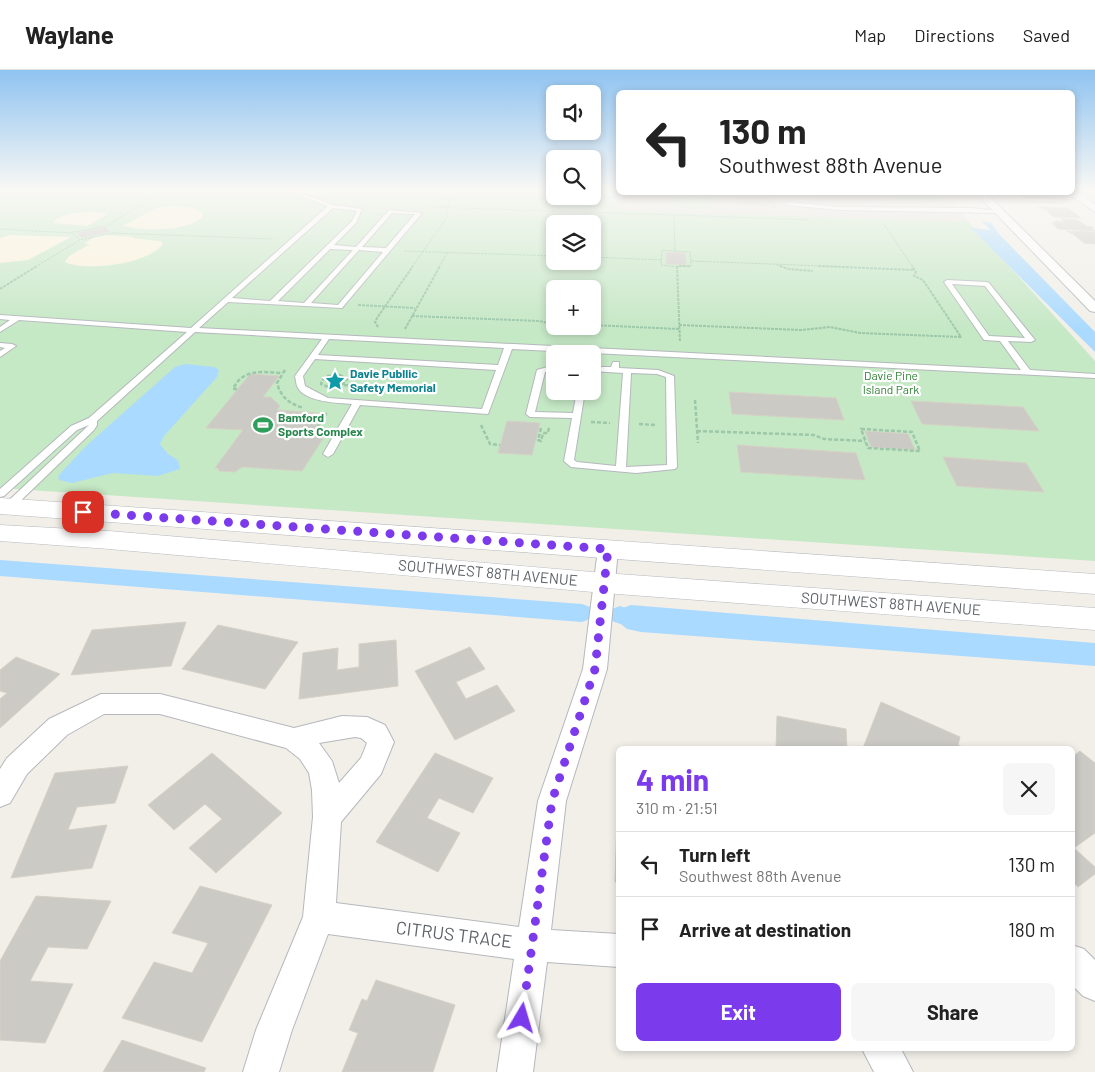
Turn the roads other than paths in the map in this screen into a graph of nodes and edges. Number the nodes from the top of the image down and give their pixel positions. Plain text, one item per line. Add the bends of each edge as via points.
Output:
1 (298, 236) edge
2 (341, 236) edge
3 (368, 236) edge
4 (400, 236) edge
5 (1026, 236) edge
6 (330, 247) junction
7 (357, 248) junction
8 (388, 250) junction
9 (226, 300) junction
10 (272, 303) junction
11 (306, 305) junction
12 (1095, 308) edge
13 (0, 317) edge
14 (18, 318) junction
15 (0, 330) edge
16 (192, 330) junction
17 (327, 337) junction
18 (1002, 339) junction
19 (0, 345) edge
20 (509, 346) junction
21 (618, 352) junction
22 (0, 355) edge
23 (312, 357) junction
24 (501, 368) junction
25 (546, 369) edge
26 (601, 369) edge
27 (615, 370) junction
28 (627, 370) junction
29 (1027, 372) junction
30 (1095, 376) edge
31 (579, 400) edge
32 (357, 403) junction
33 (576, 416) junction
34 (92, 420) junction
35 (328, 454) dead end
36 (621, 469) junction
37 (2, 502) edge
38 (0, 533) edge
39 (608, 549) junction
40 (604, 583) junction
41 (1095, 584) edge
42 (1095, 620) edge
43 (294, 739) junction
44 (0, 794) edge
45 (327, 817) junction
46 (319, 917) junction
47 (532, 945) junction
48 (616, 951) edge
49 (1075, 964) edge
50 (1095, 984) edge
51 (881, 1051) edge
52 (261, 1072) edge
53 (515, 1072) edge
54 (895, 1072) edge

1 - 9 lane
2 - 6 lane
3 - 7 lane
4 - 8 lane
5 - 12 street
6 - 7 lane
6 - 10 lane
7 - 8 lane
7 - 11 lane
8 - 11 lane via 340,306
9 - 10 lane
9 - 16 lane
10 - 11 lane
13 - 14 lane
14 - 15 lane
14 - 16 lane
16 - 17 lane
16 - 34 lane
17 - 20 lane
17 - 23 lane
18 - 18 lane via 1030,340 987,284 947,282 986,338
18 - 29 lane
19 - 22 lane via 12,346
20 - 21 lane
20 - 24 lane
21 - 27 lane
21 - 29 lane
23 - 24 lane
23 - 32 lane via 299,376 305,391 326,400
24 - 32 lane via 485,412
25 - 33 lane via 541,370 530,414
26 - 27 lane
27 - 28 lane
28 - 36 lane
28 - 36 lane via 670,376 672,467
29 - 30 lane
31 - 33 lane
32 - 35 lane
33 - 36 lane via 569,461 574,465
34 - 37 lane via 74,428
34 - 37 lane via 91,428
37 - 39 main road, SOUTHWEST 88TH AVENUE
38 - 40 main road, SOUTHWEST 88TH AVENUE
39 - 40 street
39 - 41 main road, SOUTHWEST 88TH AVENUE
40 - 42 main road, SOUTHWEST 88TH AVENUE
40 - 47 street via 595,669 552,801
43 - 44 street via 160,704 102,704 58,727 17,766
43 - 45 street via 309,751 322,770
43 - 45 street via 347,726 371,728 379,734 381,742 371,766
45 - 46 street
46 - 47 street, CITRUS TRACE
46 - 52 street via 274,1030
47 - 48 street, CITRUS TRACE
47 - 53 street
49 - 50 street
51 - 54 street

